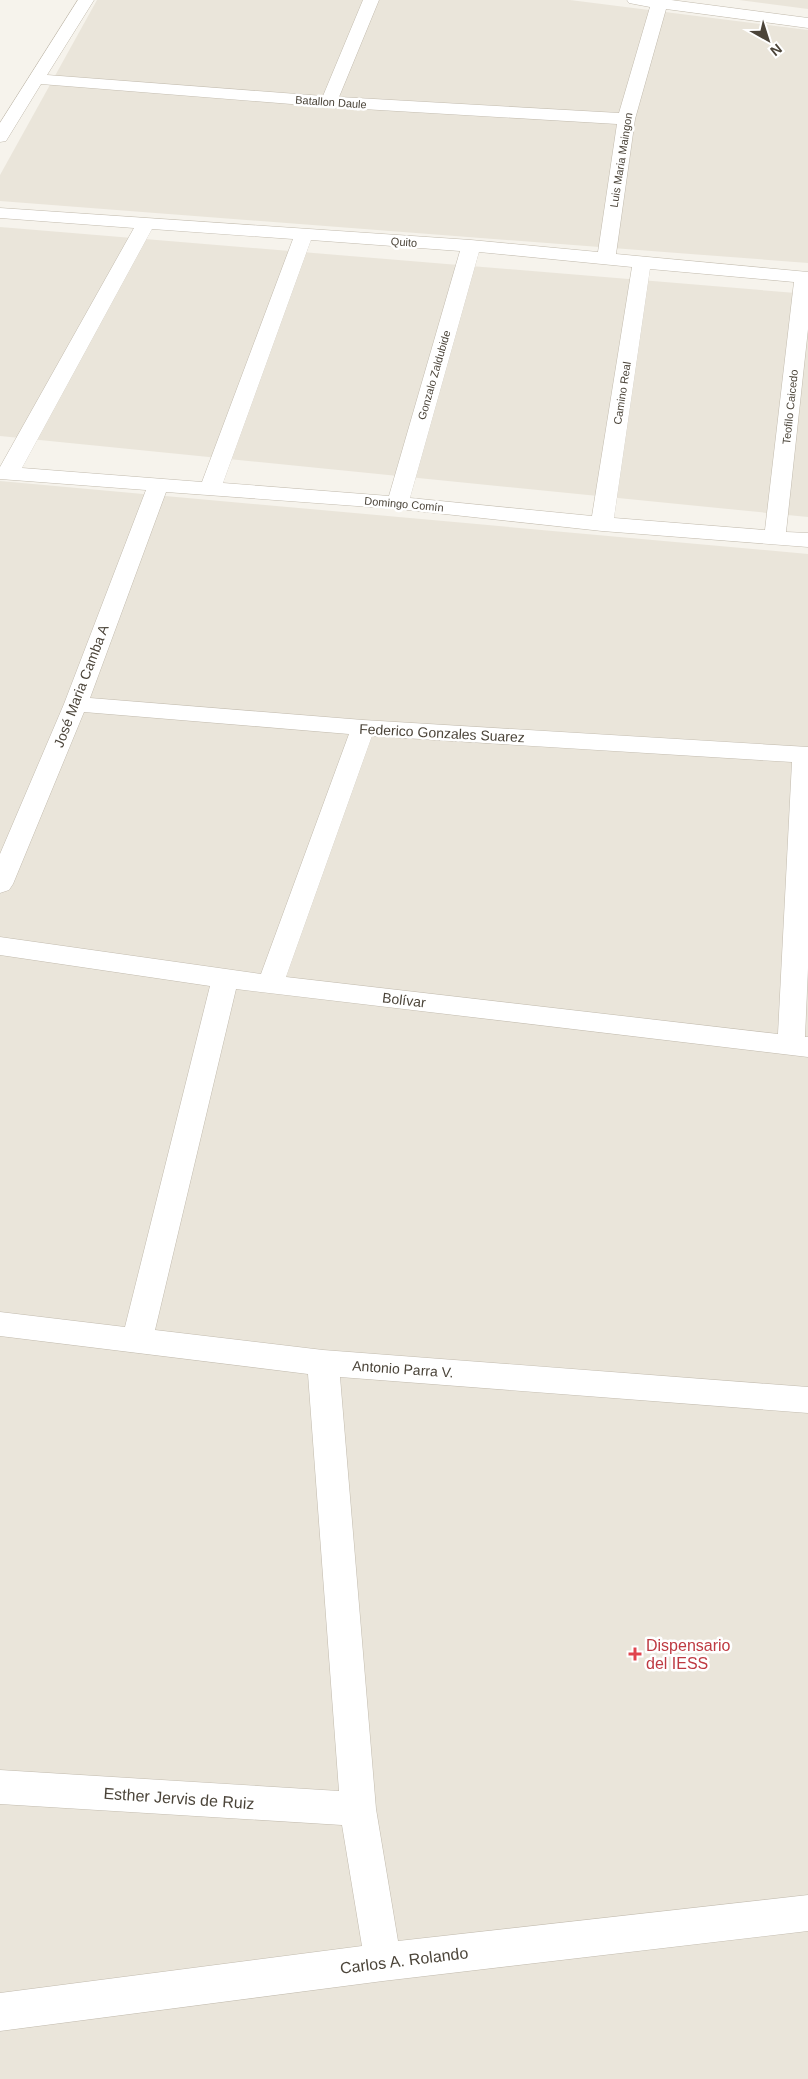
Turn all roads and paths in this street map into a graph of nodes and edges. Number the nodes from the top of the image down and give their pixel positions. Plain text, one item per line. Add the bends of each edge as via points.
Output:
1 (86, 0) edge
2 (371, 0) edge
3 (635, 0) edge
4 (659, 4) junction
5 (808, 23) edge
6 (36, 79) junction
7 (330, 102) junction
8 (626, 119) junction
9 (0, 137) edge
10 (0, 213) edge
11 (146, 223) junction
12 (304, 234) junction
13 (471, 246) junction
14 (606, 259) junction
15 (642, 262) junction
16 (806, 278) edge
17 (4, 474) edge
18 (158, 486) junction
19 (210, 490) junction
20 (398, 503) junction
21 (602, 524) junction
22 (775, 537) junction
23 (808, 540) edge
24 (76, 704) junction
25 (363, 728) junction
26 (807, 754) edge
27 (0, 884) edge
28 (0, 946) edge
29 (225, 978) junction
30 (270, 984) junction
31 (800, 1045) edge
32 (0, 1324) edge
33 (137, 1339) junction
34 (323, 1363) junction
35 (807, 1404) edge
36 (0, 1787) edge
37 (358, 1810) junction
38 (808, 1913) edge
39 (383, 1962) junction
40 (0, 2012) edge

1 - 6 street
2 - 7 street
3 - 4 street
4 - 5 street
4 - 8 street, Luis Maria Maingon
6 - 7 street, Batallon Daule
6 - 9 street
7 - 8 street, Batallon Daule
8 - 14 street, Luis Maria Maingon
10 - 11 street, Quito
11 - 12 street, Quito
11 - 17 street
12 - 13 street, Quito
12 - 19 street
13 - 14 street, Quito
13 - 20 street, Gonzalo Zaldubide
14 - 15 street, Quito
15 - 16 street, Quito
15 - 21 street, Camino Real
16 - 22 street, Teofilo Caicedo
17 - 18 street, Domingo Comín
18 - 19 street, Domingo Comín
18 - 24 street, José Maria Camba A
19 - 20 street, Domingo Comín
20 - 21 street, Domingo Comín
21 - 22 street, Domingo Comín
22 - 23 street, Domingo Comín
24 - 25 street, Federico Gonzales Suarez
24 - 27 street, José Maria Camba A
25 - 26 street, Federico Gonzales Suarez
25 - 30 street
26 - 31 street
28 - 29 street, Bolívar
29 - 30 street, Bolívar
29 - 33 street
30 - 31 street, Bolívar
32 - 33 street, Antonio Parra V.
33 - 34 street, Antonio Parra V.
34 - 35 street, Antonio Parra V.
34 - 37 street
36 - 37 street, Esther Jervis de Ruiz
37 - 39 street
38 - 39 street, Carlos A. Rolando
39 - 40 street, Carlos A. Rolando

